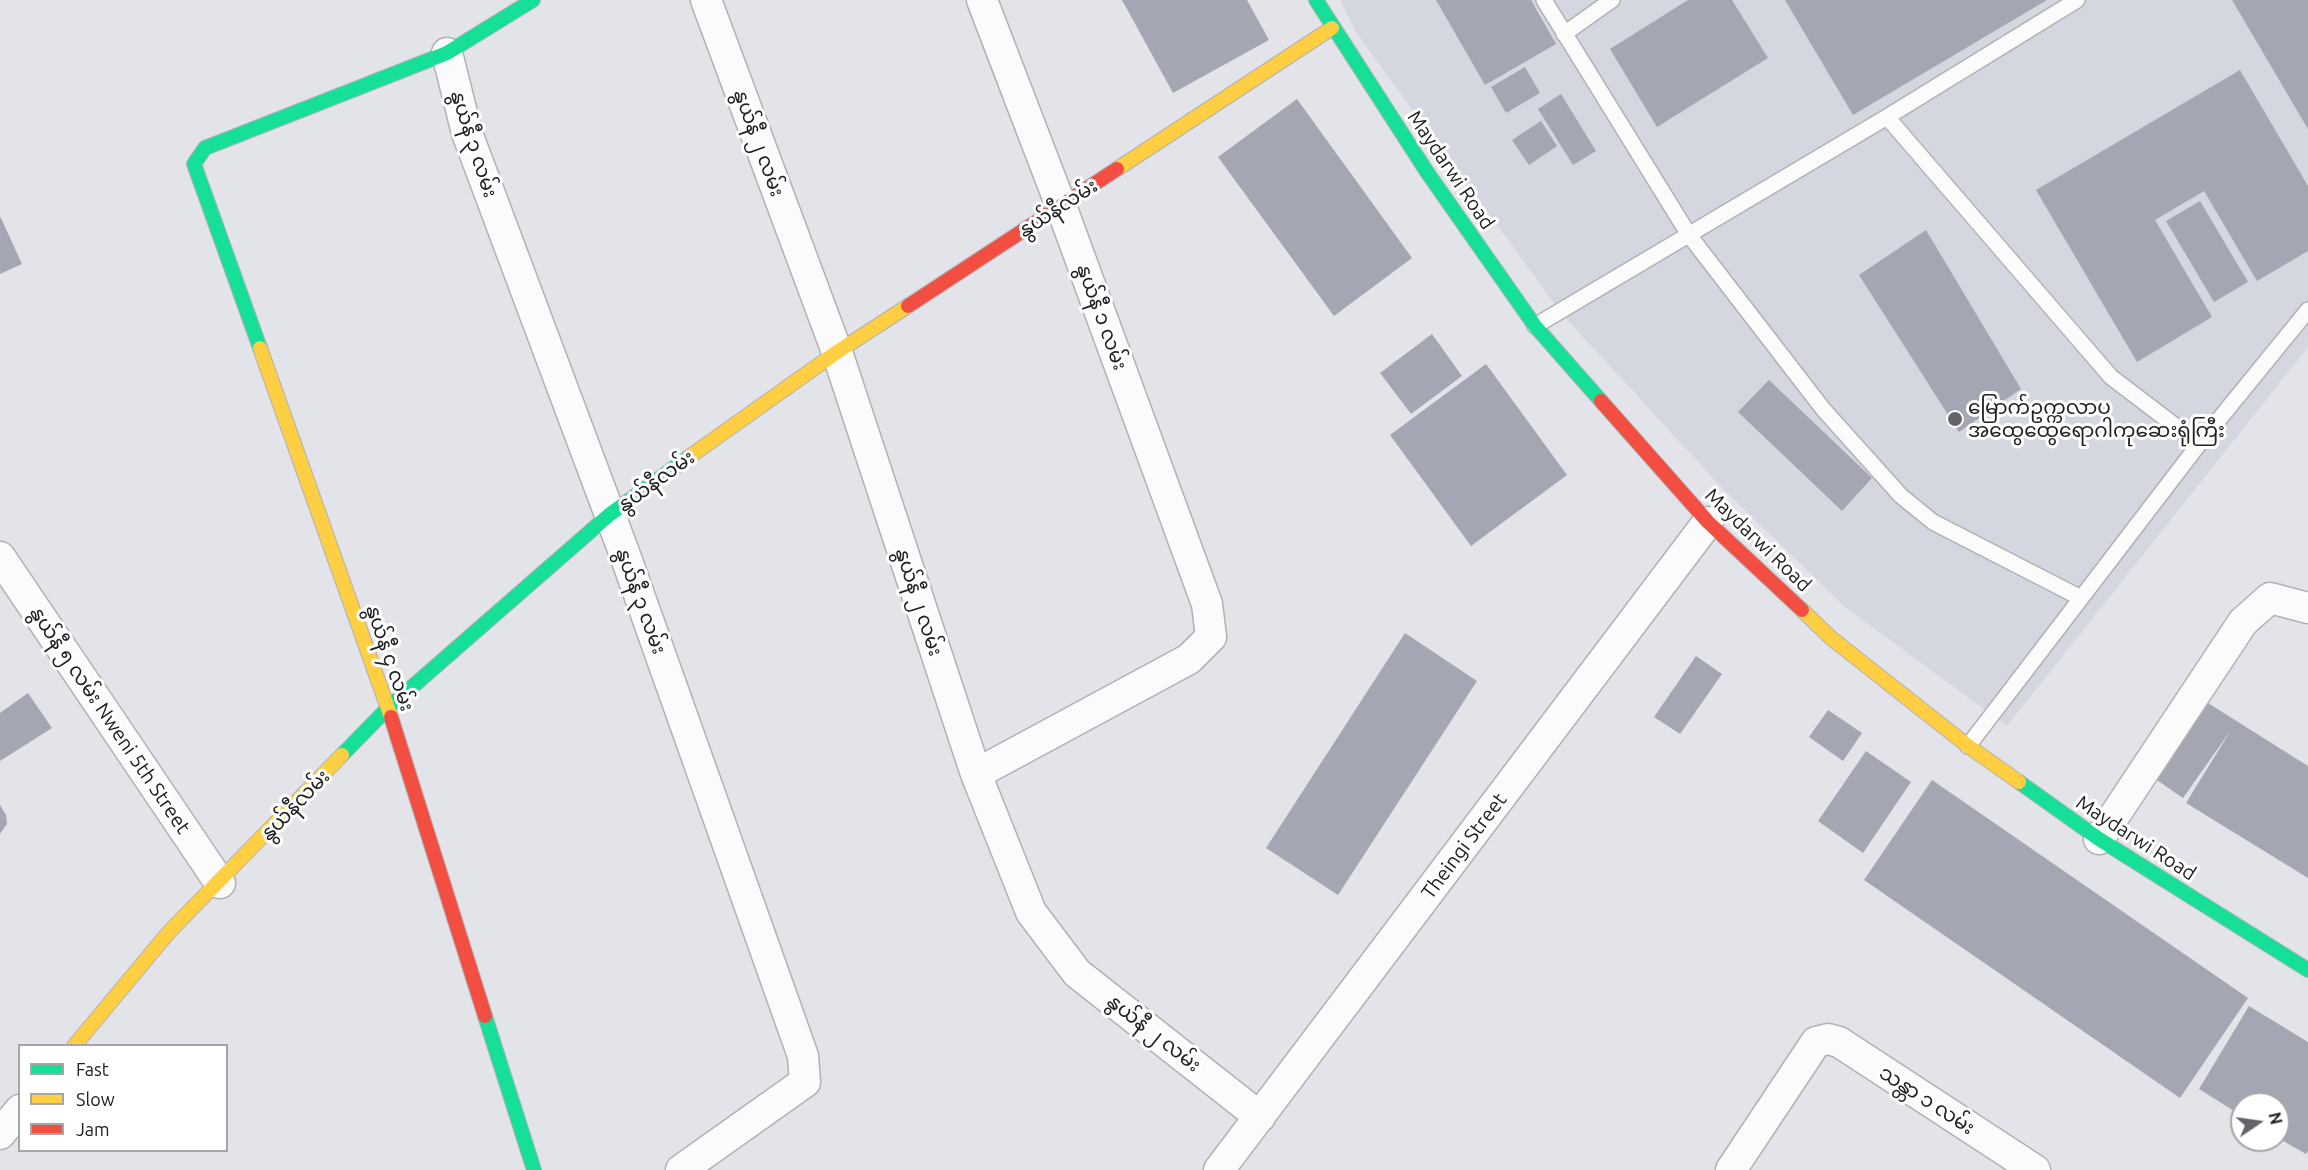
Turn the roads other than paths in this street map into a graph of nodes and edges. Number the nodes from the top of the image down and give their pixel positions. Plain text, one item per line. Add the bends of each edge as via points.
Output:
1 (533, 0) edge
2 (706, 0) edge
3 (982, 0) edge
4 (1316, 0) edge
5 (1544, 0) edge
6 (1612, 0) edge
7 (2077, 0) edge
8 (1332, 28) junction
9 (1564, 34) junction
10 (447, 53) junction
11 (1887, 117) junction
12 (1061, 206) junction
13 (1689, 235) junction
14 (2308, 310) edge
15 (1535, 326) junction
16 (837, 352) junction
17 (2199, 444) junction
18 (609, 515) junction
19 (1708, 522) junction
20 (0, 557) edge
21 (2081, 598) junction
22 (2308, 608) edge
23 (388, 708) junction
24 (1968, 746) junction
25 (976, 774) junction
26 (2099, 839) junction
27 (220, 883) junction
28 (2308, 970) edge
29 (76, 1044) edge
30 (1260, 1117) junction
31 (534, 1170) edge
32 (681, 1170) edge
33 (1219, 1170) edge
34 (1731, 1170) edge
35 (2035, 1170) edge

1 - 10 street
2 - 16 street, နွယ်နီ ၂ လမ်း
3 - 12 street, နွယ်နီ ၁ လမ်း
4 - 8 street, Maydarwi Road
5 - 9 lane
6 - 9 lane
7 - 11 lane
8 - 12 street, နွယ်နီလမ်း
8 - 15 street, Maydarwi Road
9 - 13 lane
10 - 18 street, နွယ်နီ ၃ လမ်း via 467,133
10 - 23 street, နွယ်နီ ၄ လမ်း via 205,148 194,164
11 - 13 lane
11 - 17 lane via 2111,377
12 - 16 street, နွယ်နီလမ်း
12 - 25 street, နွယ်နီ ၁ လမ်း via 1208,603 1211,636 1189,659
13 - 15 lane
13 - 21 lane via 1823,409 1901,496 1934,522
14 - 17 lane
15 - 19 street, Maydarwi Road
16 - 18 street, နွယ်နီလမ်း
16 - 25 street, နွယ်နီ ၂ လမ်း
17 - 21 lane
18 - 23 street, နွယ်နီလမ်း
18 - 32 street, နွယ်နီ ၃ လမ်း via 803,1056 805,1082
19 - 24 street, Maydarwi Road via 1831,638
19 - 30 street, Theingi Street
20 - 27 street, နွယ်နီ ၅ လမ်း Nweni 5th Street
21 - 24 lane
22 - 26 street via 2270,598 2243,622
23 - 27 street, နွယ်နီလမ်း
23 - 31 street, နွယ်နီ ၄ လမ်း
24 - 26 street, Maydarwi Road
25 - 30 street, နွယ်နီ ၂ လမ်း via 1031,912 1077,973
26 - 28 street, Maydarwi Road
27 - 29 street, နွယ်နီလမ်း via 170,932
30 - 33 street, Theingi Street
34 - 35 street, သန္တာ ၁ လမ်း via 1816,1042 1828,1039 1839,1042

